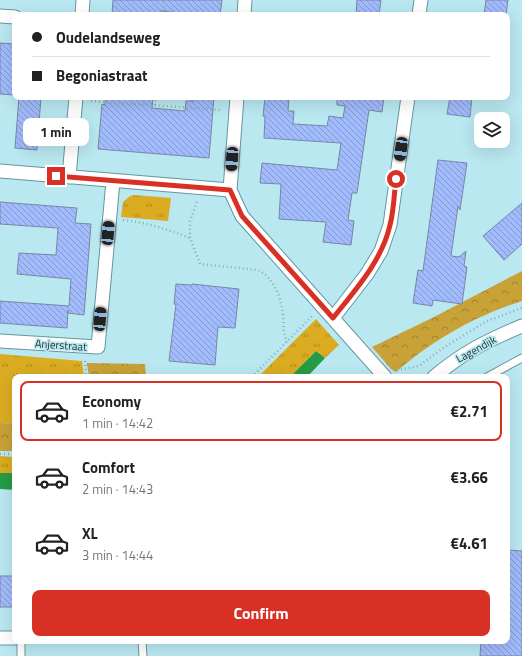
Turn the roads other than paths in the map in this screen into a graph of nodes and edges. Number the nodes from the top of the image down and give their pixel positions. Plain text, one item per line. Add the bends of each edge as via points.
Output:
1 (83, 0) edge
2 (245, 0) edge
3 (421, 0) edge
4 (82, 12) edge
5 (244, 12) edge
6 (419, 12) edge
7 (0, 16) edge
8 (12, 17) edge
9 (76, 100) edge
10 (237, 100) edge
11 (408, 100) edge
12 (0, 171) edge
13 (69, 177) junction
14 (113, 181) junction
15 (230, 190) junction
16 (333, 318) junction
17 (522, 326) edge
18 (0, 341) edge
19 (522, 358) edge
20 (382, 374) edge
21 (438, 374) edge
22 (492, 374) edge
23 (0, 638) edge
24 (12, 638) edge
25 (21, 644) edge
26 (142, 644) edge
27 (21, 656) edge
28 (143, 656) edge

1 - 4 street
2 - 5 street
3 - 6 street
7 - 8 street
9 - 13 street
10 - 15 street
11 - 16 street via 390,225 381,251 367,274
12 - 13 street
13 - 14 street
14 - 15 street
14 - 18 street, Anjerstraat via 98,347
15 - 16 street via 242,216
16 - 20 street
17 - 21 street, Lagendijk via 488,340
19 - 22 lane
23 - 24 street
25 - 27 lane
26 - 28 lane

